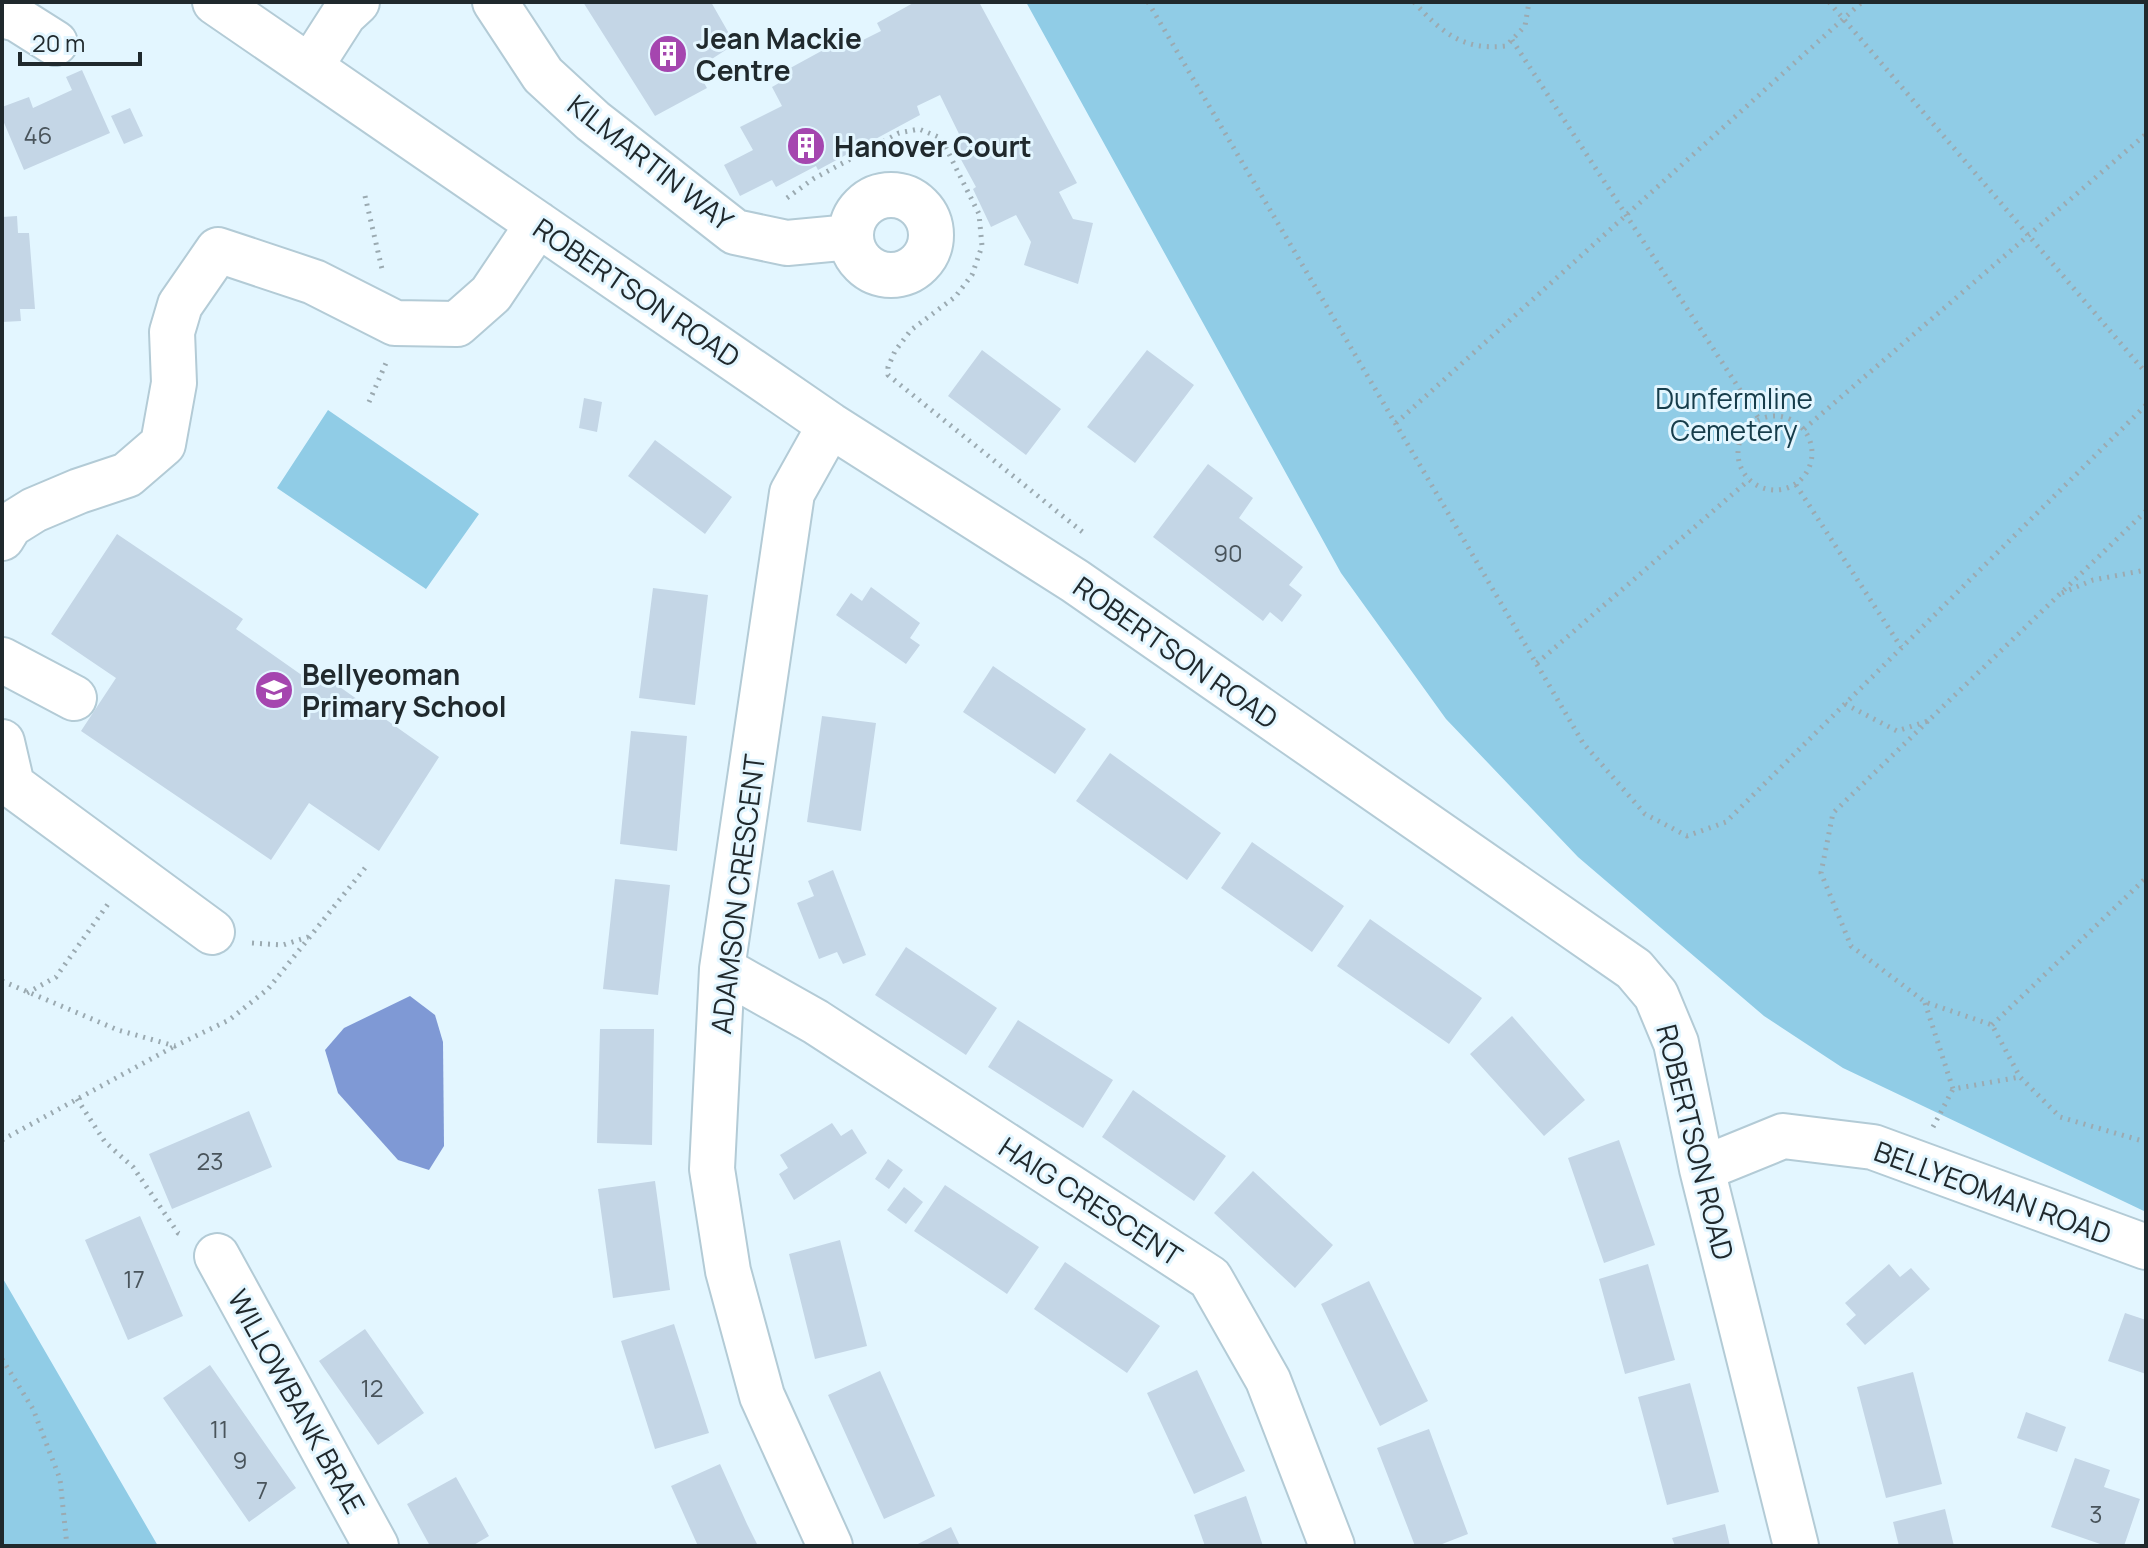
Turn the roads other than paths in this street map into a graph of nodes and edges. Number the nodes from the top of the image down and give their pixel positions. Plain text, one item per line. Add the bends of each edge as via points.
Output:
1 (215, 2) edge
2 (357, 2) edge
3 (495, 2) edge
4 (2, 15) edge
5 (55, 43) dead end
6 (310, 67) junction
7 (538, 224) junction
8 (851, 237) dead end
9 (830, 425) junction
10 (2, 538) edge
11 (2, 660) edge
12 (74, 698) dead end
13 (2, 742) edge
14 (212, 932) road end
15 (722, 969) junction
16 (1702, 1169) junction
17 (2146, 1247) edge
18 (217, 1256) road end
19 (376, 1546) edge
20 (830, 1546) edge
21 (1332, 1546) edge
22 (1796, 1546) edge

1 - 6 street, ROBERTSON ROAD
2 - 6 street
3 - 8 street, KILMARTIN WAY via 543,75 735,232 787,243
4 - 5 street
6 - 7 street, ROBERTSON ROAD
7 - 9 street, ROBERTSON ROAD
7 - 10 street via 491,294 457,324 394,336 314,282 218,250 180,305 172,332 174,383 163,444 127,475 34,510 10,525
9 - 15 street, ADAMSON CRESCENT via 792,493
9 - 16 street, ROBERTSON ROAD via 1075,581 1634,969 1656,995 1676,1043
11 - 12 street
13 - 14 street via 12,785
15 - 20 street, ADAMSON CRESCENT via 712,1169 728,1271 762,1396
15 - 21 street, HAIG CRESCENT via 816,1022 1210,1278 1268,1380
16 - 17 street, BELLYEOMAN ROAD via 1783,1136 1873,1147
16 - 22 street, ROBERTSON ROAD
18 - 19 street, WILLOWBANK BRAE

